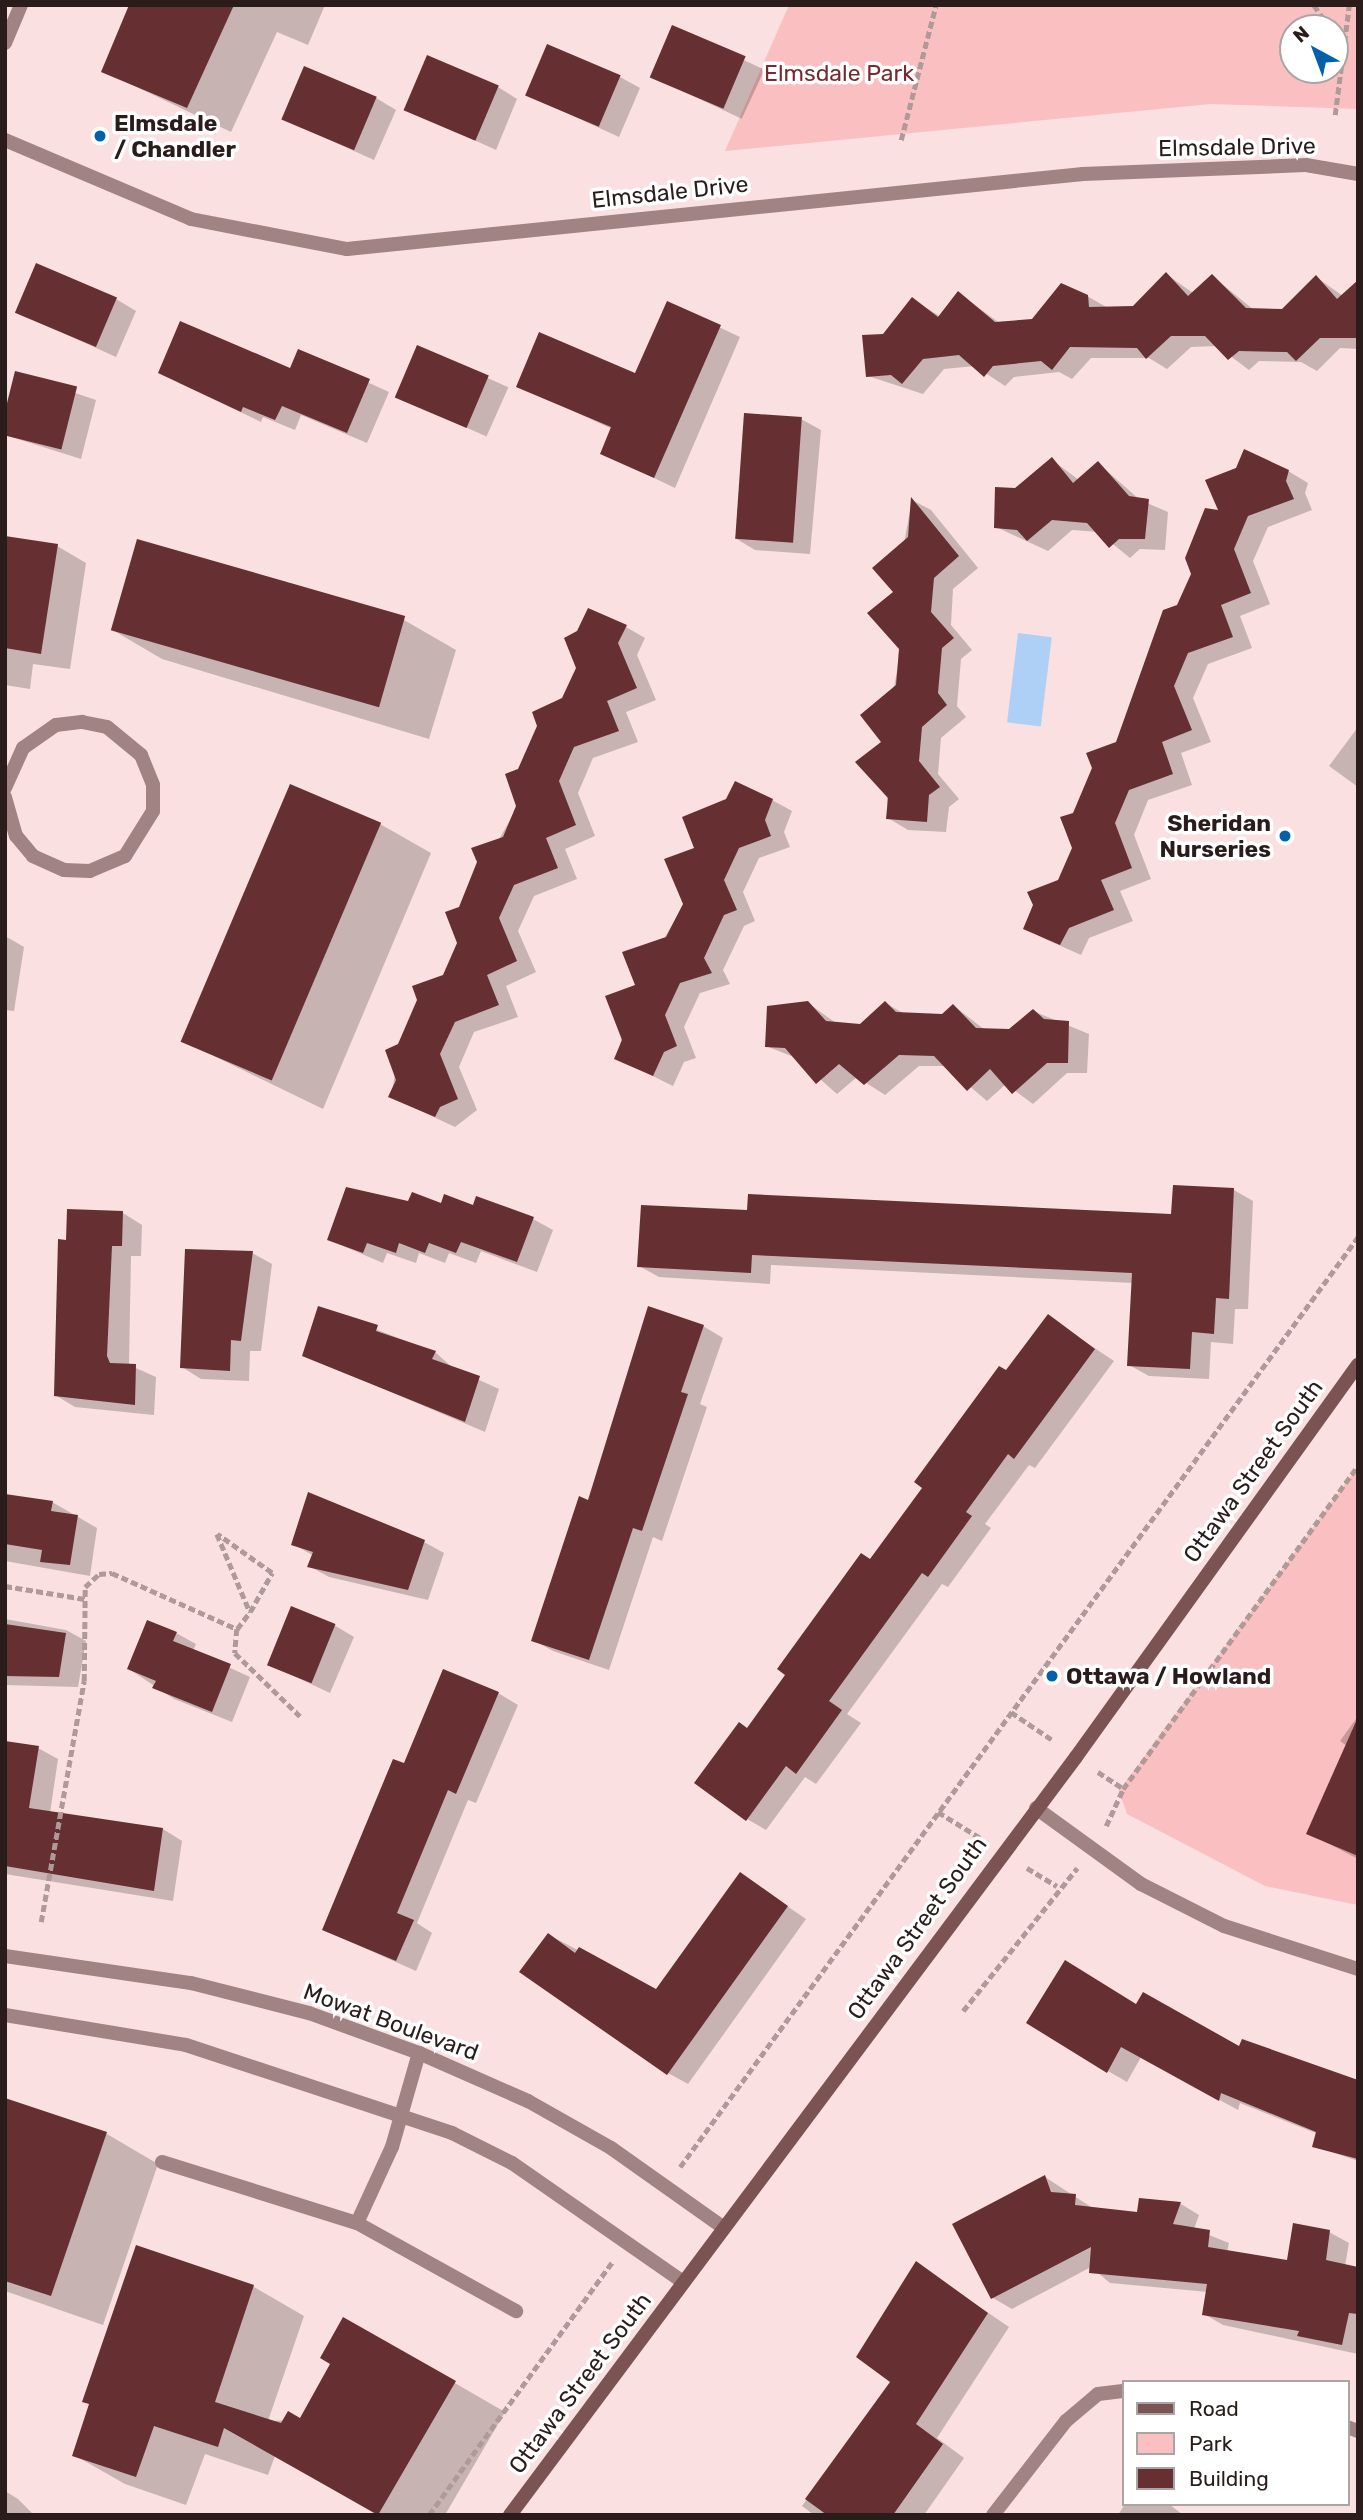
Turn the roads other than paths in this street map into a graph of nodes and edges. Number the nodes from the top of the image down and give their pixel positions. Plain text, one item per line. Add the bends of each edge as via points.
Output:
1 (22, 5) edge
2 (5, 43) edge
3 (5, 140) edge
4 (1358, 174) edge
5 (7, 770) edge
6 (5, 788) edge
7 (5, 797) edge
8 (1358, 1365) edge
9 (1036, 1808) junction
10 (5, 1956) edge
11 (1358, 1969) edge
12 (5, 2015) edge
13 (419, 2053) junction
14 (402, 2114) junction
15 (162, 2162) dead end
16 (357, 2223) junction
17 (724, 2228) junction
18 (683, 2282) junction
19 (516, 2311) dead end
20 (1122, 2391) edge
21 (510, 2515) edge
22 (993, 2515) edge

1 - 2 street
3 - 4 street, Elmsdale Drive via 191,219 347,249 1083,174 1306,165
5 - 6 street
5 - 7 street via 23,748 56,725 107,727 141,755 153,785 153,811 125,856 90,871 64,870 33,856 16,836
8 - 9 main road, Ottawa Street South
9 - 11 street via 1141,1884 1224,1926
9 - 17 main road, Ottawa Street South
10 - 13 street, Mowat Boulevard via 191,1983 309,2013
12 - 14 street via 186,2045
13 - 14 street
13 - 17 street, Mowat Boulevard via 528,2101 611,2148
14 - 16 street
14 - 18 street via 512,2163
15 - 16 street
16 - 19 street
17 - 18 main road, Ottawa Street South
18 - 21 main road, Ottawa Street South
20 - 22 street via 1098,2394 1066,2421

